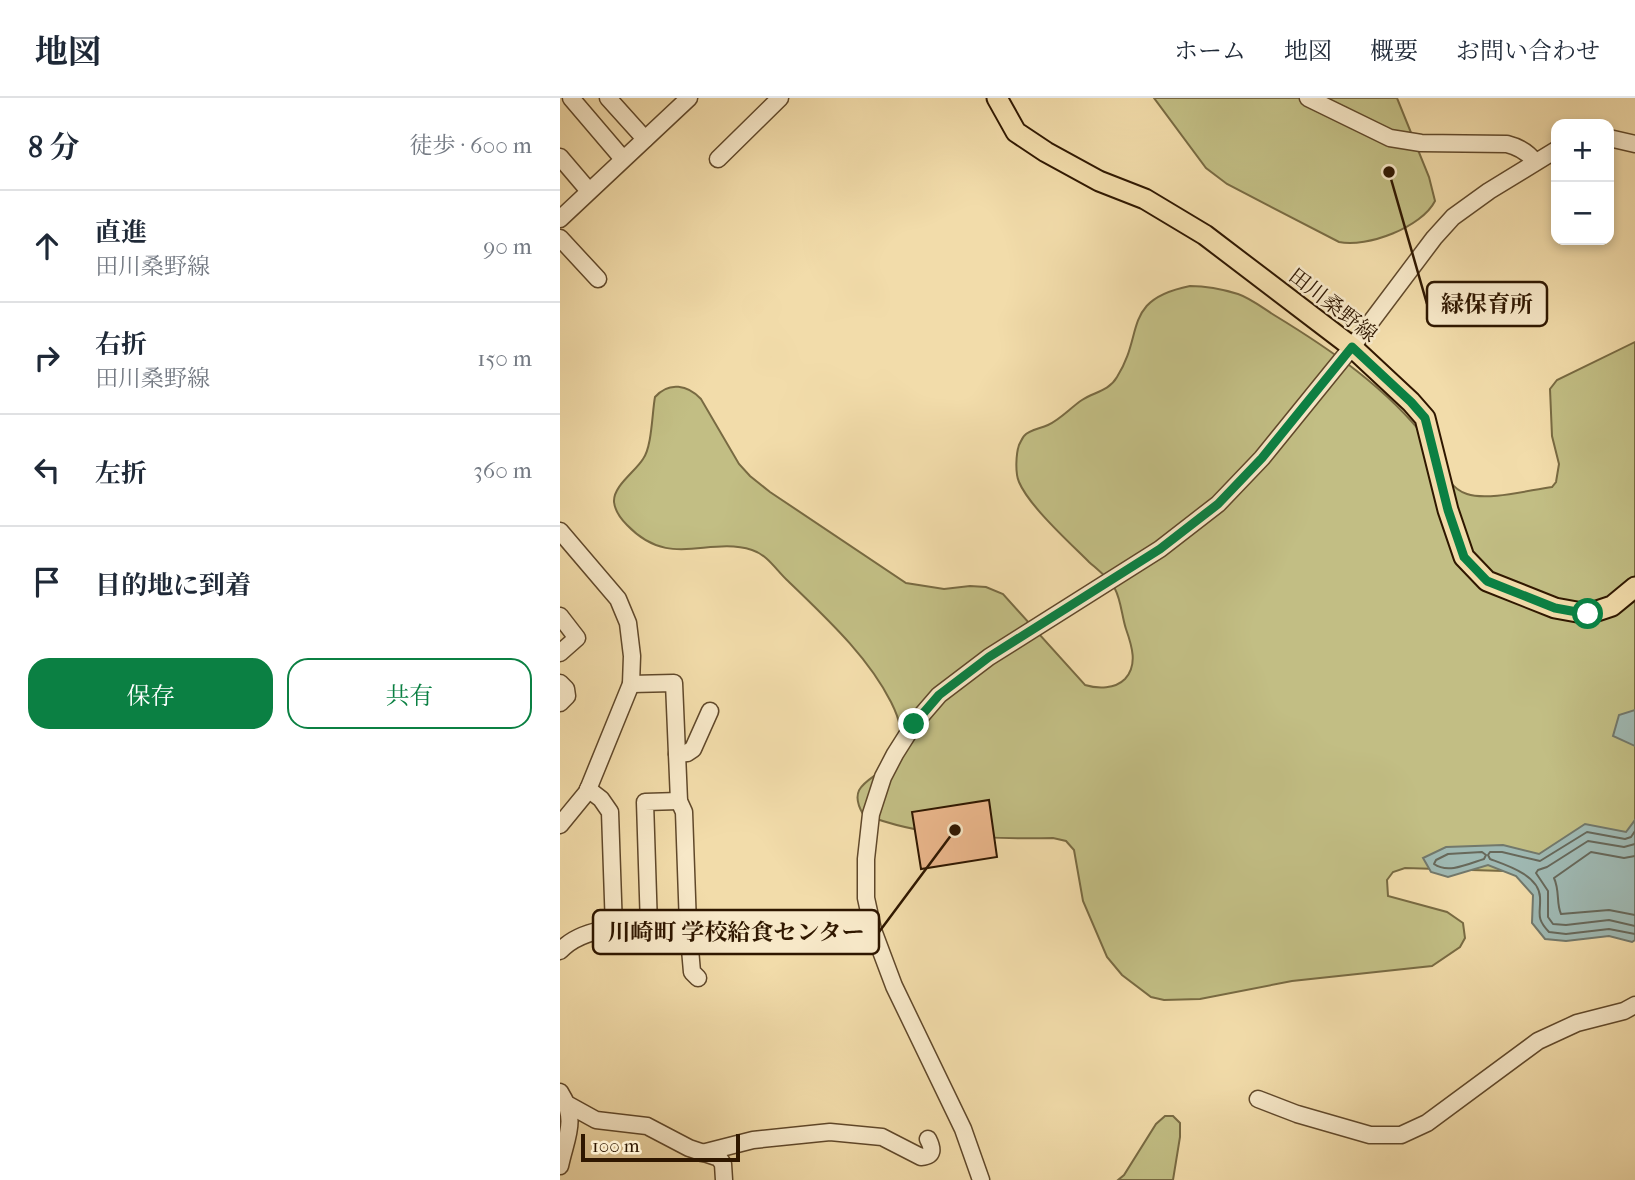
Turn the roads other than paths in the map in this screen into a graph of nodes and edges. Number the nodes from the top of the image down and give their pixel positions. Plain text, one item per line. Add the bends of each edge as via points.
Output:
1 (571, 98) edge
2 (608, 98) edge
3 (689, 98) edge
4 (780, 98) edge
5 (997, 98) edge
6 (1308, 98) edge
7 (645, 139) junction
8 (1614, 139) edge
9 (1635, 144) edge
10 (1551, 153) edge
11 (560, 158) edge
12 (623, 159) junction
13 (718, 159) dead end
14 (1535, 162) junction
15 (589, 191) junction
16 (560, 219) edge
17 (560, 238) edge
18 (598, 279) dead end
19 (1352, 347) junction
20 (561, 533) edge
21 (1635, 587) edge
22 (560, 616) edge
23 (560, 653) edge
24 (560, 683) edge
25 (631, 684) junction
26 (560, 702) edge
27 (710, 711) dead end
28 (677, 754) junction
29 (588, 789) junction
30 (679, 801) junction
31 (560, 825) edge
32 (688, 926) junction
33 (649, 927) junction
34 (614, 929) junction
35 (561, 948) edge
36 (698, 978) dead end
37 (1635, 1005) edge
38 (564, 1098) edge
39 (1258, 1099) dead end
40 (928, 1139) dead end
41 (702, 1153) junction
42 (560, 1166) edge
43 (724, 1180) edge
44 (981, 1180) edge

1 - 12 street
2 - 7 street
3 - 7 street
4 - 13 street
5 - 19 main road, 田川桑野線 via 1016,132 1205,235
6 - 14 street via 1390,138 1507,144 1531,155
7 - 12 street
8 - 9 street
10 - 14 street
11 - 15 street
12 - 15 street
14 - 19 street via 1453,217
15 - 16 street
17 - 18 street
19 - 21 main road, 田川桑野線 via 1425,418 1464,557 1487,581 1555,608 1588,614 1612,606
19 - 44 street via 1262,458 1218,504 1160,549 989,657 939,695 914,724 883,777 866,859 866,898 873,930
20 - 25 street via 618,599 628,623
22 - 23 street via 578,638
24 - 26 street via 567,696
25 - 28 street via 674,683
25 - 29 street
27 - 28 street via 693,749
28 - 30 street
29 - 31 street
29 - 34 street via 610,812
30 - 32 street via 684,812
30 - 33 street via 645,802
32 - 33 street
32 - 36 street via 692,972
33 - 34 street
34 - 35 street via 587,933
37 - 39 street via 1538,1041 1427,1123 1401,1135 1370,1135
38 - 41 street via 596,1120 647,1126
38 - 42 street via 571,1118
40 - 41 street via 932,1153 928,1157 882,1137 830,1132 753,1140
41 - 43 street via 719,1158

